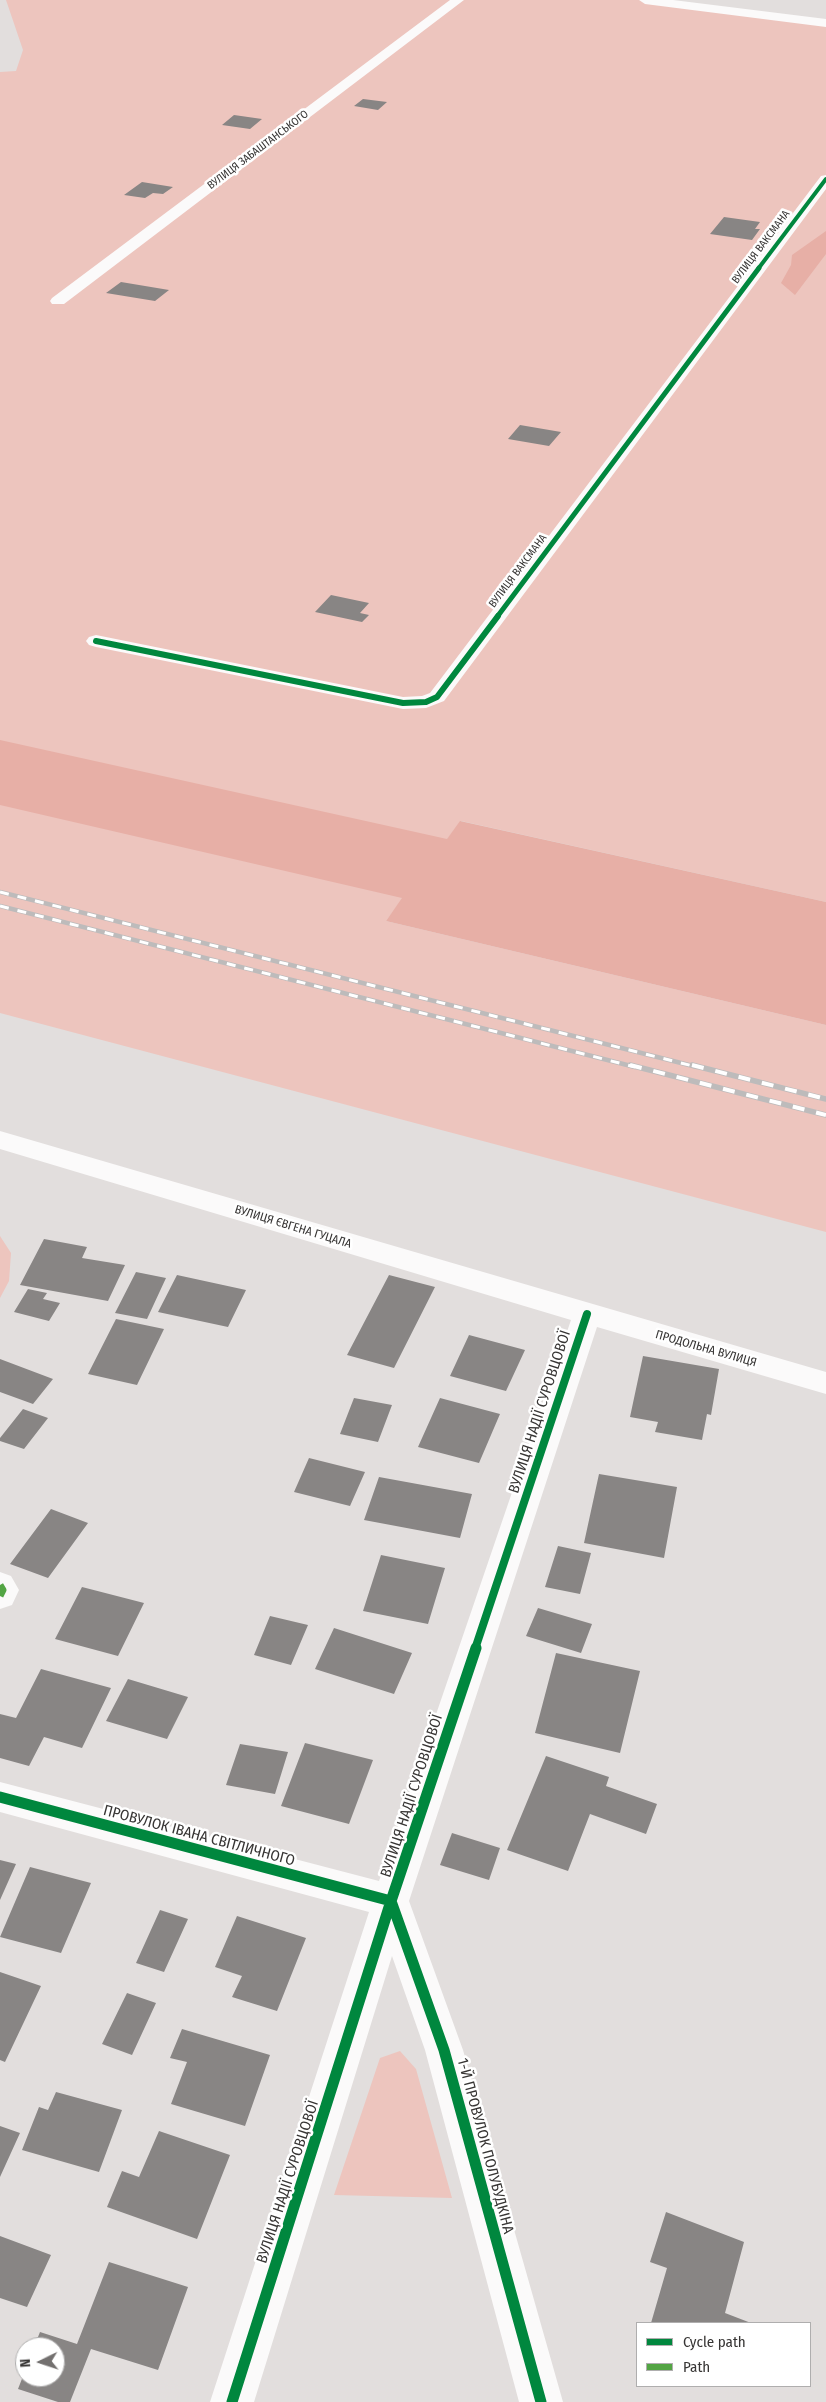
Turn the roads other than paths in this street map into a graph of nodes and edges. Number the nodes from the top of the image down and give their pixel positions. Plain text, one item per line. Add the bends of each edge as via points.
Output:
1 (458, 0) edge
2 (646, 0) edge
3 (826, 23) edge
4 (826, 179) edge
5 (58, 302) dead end
6 (96, 641) dead end
7 (0, 1140) edge
8 (587, 1314) junction
9 (826, 1383) edge
10 (0, 1585) edge
11 (0, 1596) edge
12 (0, 1797) edge
13 (392, 1901) junction
14 (232, 2402) edge
15 (541, 2402) edge

1 - 5 street, ВУЛИЦЯ ЗАБАШТАНСЬКОГО
2 - 3 street
4 - 6 street, ВУЛИЦЯ ВАКСМАНА via 437,697 426,702 403,702
7 - 8 street, ВУЛИЦЯ ЄВГЕНА ГУЦАЛА
8 - 9 street, ПРОДОЛЬНА ВУЛИЦЯ
8 - 13 street, ВУЛИЦЯ НАДІЇ СУРОВЦОВОЇ
10 - 11 street via 3,1590
12 - 13 street, ПРОВУЛОК ІВАНА СВІТЛИЧНОГО
13 - 14 street, ВУЛИЦЯ НАДІЇ СУРОВЦОВОЇ
13 - 15 street, 1-Й ПРОВУЛОК ПОЛУБУДКІНА via 444,2050

